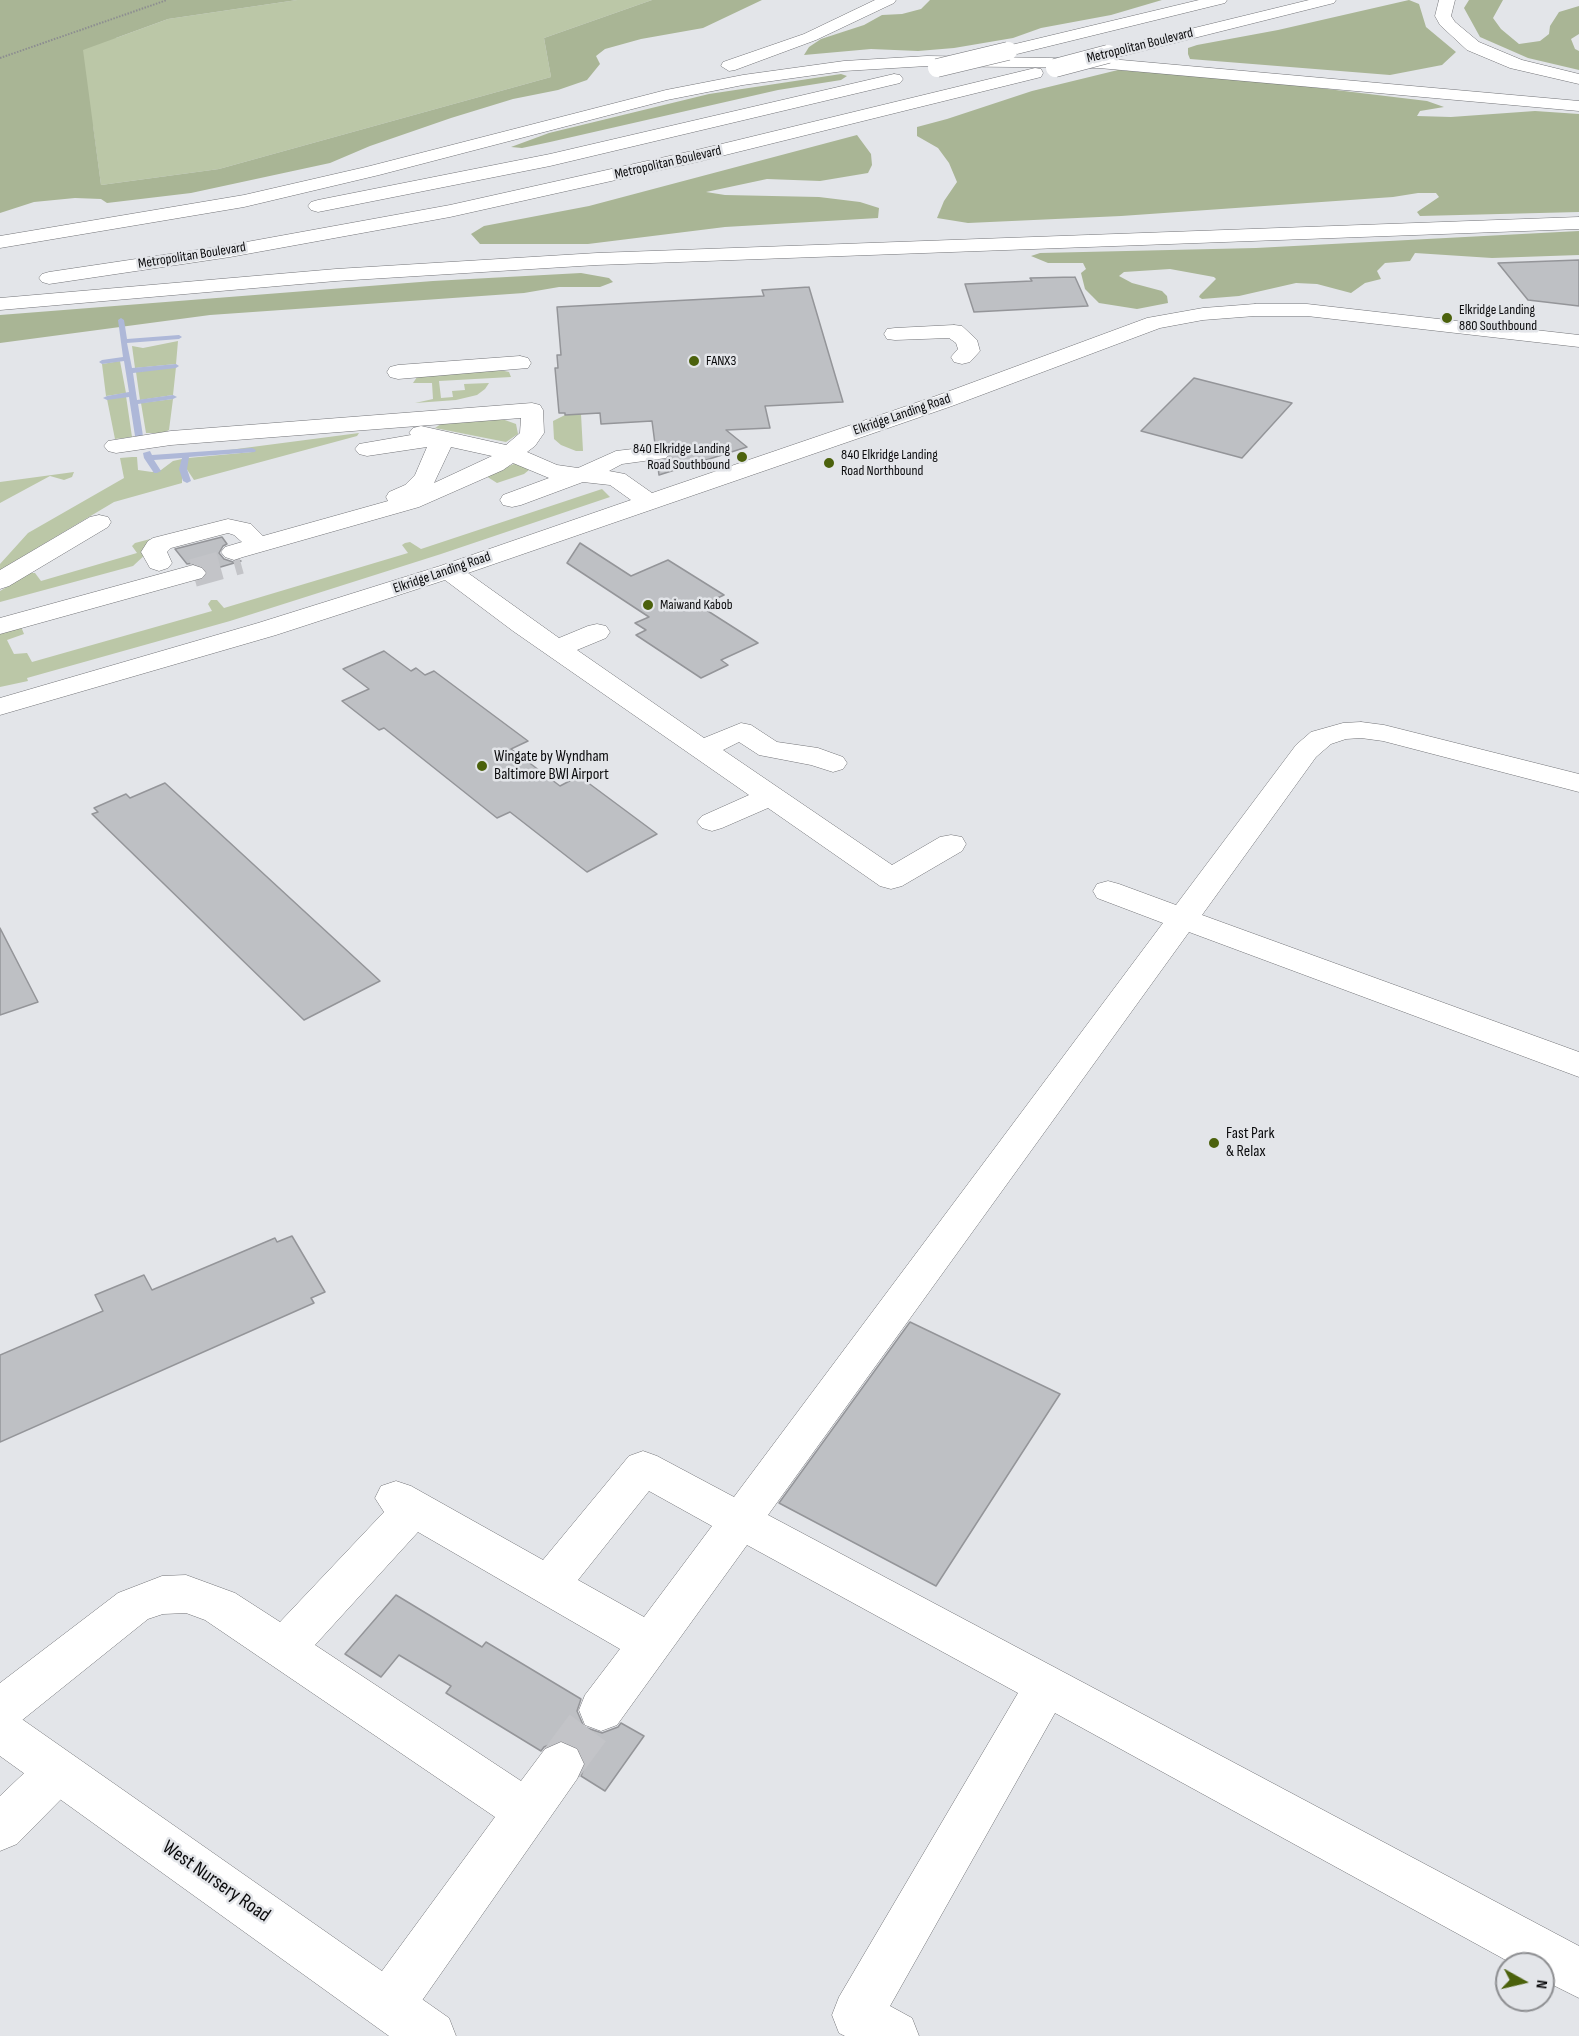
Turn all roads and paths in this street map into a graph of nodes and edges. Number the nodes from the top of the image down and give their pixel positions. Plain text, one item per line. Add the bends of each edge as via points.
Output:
1 (167, 0) edge
2 (888, 0) edge
3 (1219, 0) edge
4 (1328, 0) edge
5 (1447, 0) edge
6 (0, 58) edge
7 (1579, 79) edge
8 (1579, 106) edge
9 (495, 138) junction
10 (300, 209) dead end
11 (277, 212) dead end
12 (1579, 223) edge
13 (0, 242) edge
14 (0, 254) edge
15 (30, 280) dead end
16 (0, 304) edge
17 (896, 334) dead end
18 (1579, 340) edge
19 (520, 363) dead end
20 (398, 372) dead end
21 (1005, 379) junction
22 (400, 421) junction
23 (532, 421) junction
24 (439, 438) junction
25 (116, 446) dead end
26 (658, 453) dead end
27 (513, 454) junction
28 (584, 474) junction
29 (391, 477) dead end
30 (421, 484) junction
31 (513, 500) dead end
32 (650, 502) junction
33 (99, 522) dead end
34 (238, 548) junction
35 (180, 564) junction
36 (449, 571) junction
37 (0, 581) edge
38 (0, 608) edge
39 (0, 620) edge
40 (0, 626) edge
41 (597, 632) dead end
42 (557, 650) junction
43 (0, 707) edge
44 (703, 749) junction
45 (832, 763) dead end
46 (1579, 783) edge
47 (770, 796) junction
48 (712, 822) dead end
49 (951, 844) dead end
50 (1108, 891) dead end
51 (1182, 919) junction
52 (1579, 1065) edge
53 (740, 1521) junction
54 (549, 1585) junction
55 (650, 1643) junction
56 (283, 1649) junction
57 (1046, 1686) junction
58 (0, 1710) edge
59 (600, 1710) tunnel mouth
60 (0, 1730) edge
61 (561, 1764) tunnel mouth
62 (58, 1771) junction
63 (526, 1811) junction
64 (0, 1828) edge
65 (1579, 1973) edge
66 (389, 2004) junction
67 (430, 2036) edge
68 (894, 2036) edge

1 - 6 path
2 - 9 main road via 768,53
3 - 10 main road, Metropolitan Boulevard, bridge via 550,160
4 - 15 main road, Metropolitan Boulevard, bridge via 701,155 450,211 230,251
5 - 7 main road via 1443,16 1448,25 1473,46 1516,64
8 - 9 main road via 1146,66 927,61 743,80
9 - 13 main road via 244,201
11 - 14 main road, Metropolitan Boulevard
12 - 16 main road via 597,259 313,277
17 - 21 main road via 954,331 946,342 949,351 962,357 964,363
18 - 21 main road, Elkridge Landing Road via 1307,310 1255,310 1155,322
19 - 20 main road
21 - 32 main road, Elkridge Landing Road
22 - 23 main road
22 - 24 main road
22 - 24 main road via 390,437 367,449
22 - 25 main road via 171,438
23 - 27 main road via 527,441
23 - 28 main road via 543,450
24 - 27 main road
24 - 30 main road via 439,447
26 - 28 main road via 616,458
27 - 28 main road via 552,472
27 - 34 main road via 451,486 442,498 419,507
28 - 31 main road
28 - 32 main road via 617,478
29 - 30 main road via 411,477
30 - 34 main road via 403,495
32 - 36 main road, Elkridge Landing Road
33 - 37 main road
34 - 35 main road via 242,529 228,526 162,543 154,552
35 - 38 main road
35 - 39 main road via 22,610
35 - 40 main road
36 - 42 main road
36 - 43 main road, Elkridge Landing Road via 267,630
41 - 42 main road
42 - 44 main road
44 - 45 main road via 741,731 770,749
44 - 47 main road
46 - 51 main road via 1384,733 1352,730 1321,738 1306,751
47 - 48 main road
47 - 49 main road via 891,879
50 - 51 main road
51 - 52 main road
51 - 53 main road
53 - 54 main road via 643,1468
53 - 55 main road
53 - 57 main road
54 - 55 main road
54 - 56 main road via 405,1503
55 - 59 main road
56 - 58 main road via 220,1606 186,1594 162,1595 133,1606
56 - 63 main road
57 - 65 main road
57 - 68 main road via 856,2015
60 - 62 main road, West Nursery Road
61 - 63 main road
62 - 64 main road
62 - 66 main road, West Nursery Road
63 - 66 main road
66 - 67 main road, West Nursery Road

